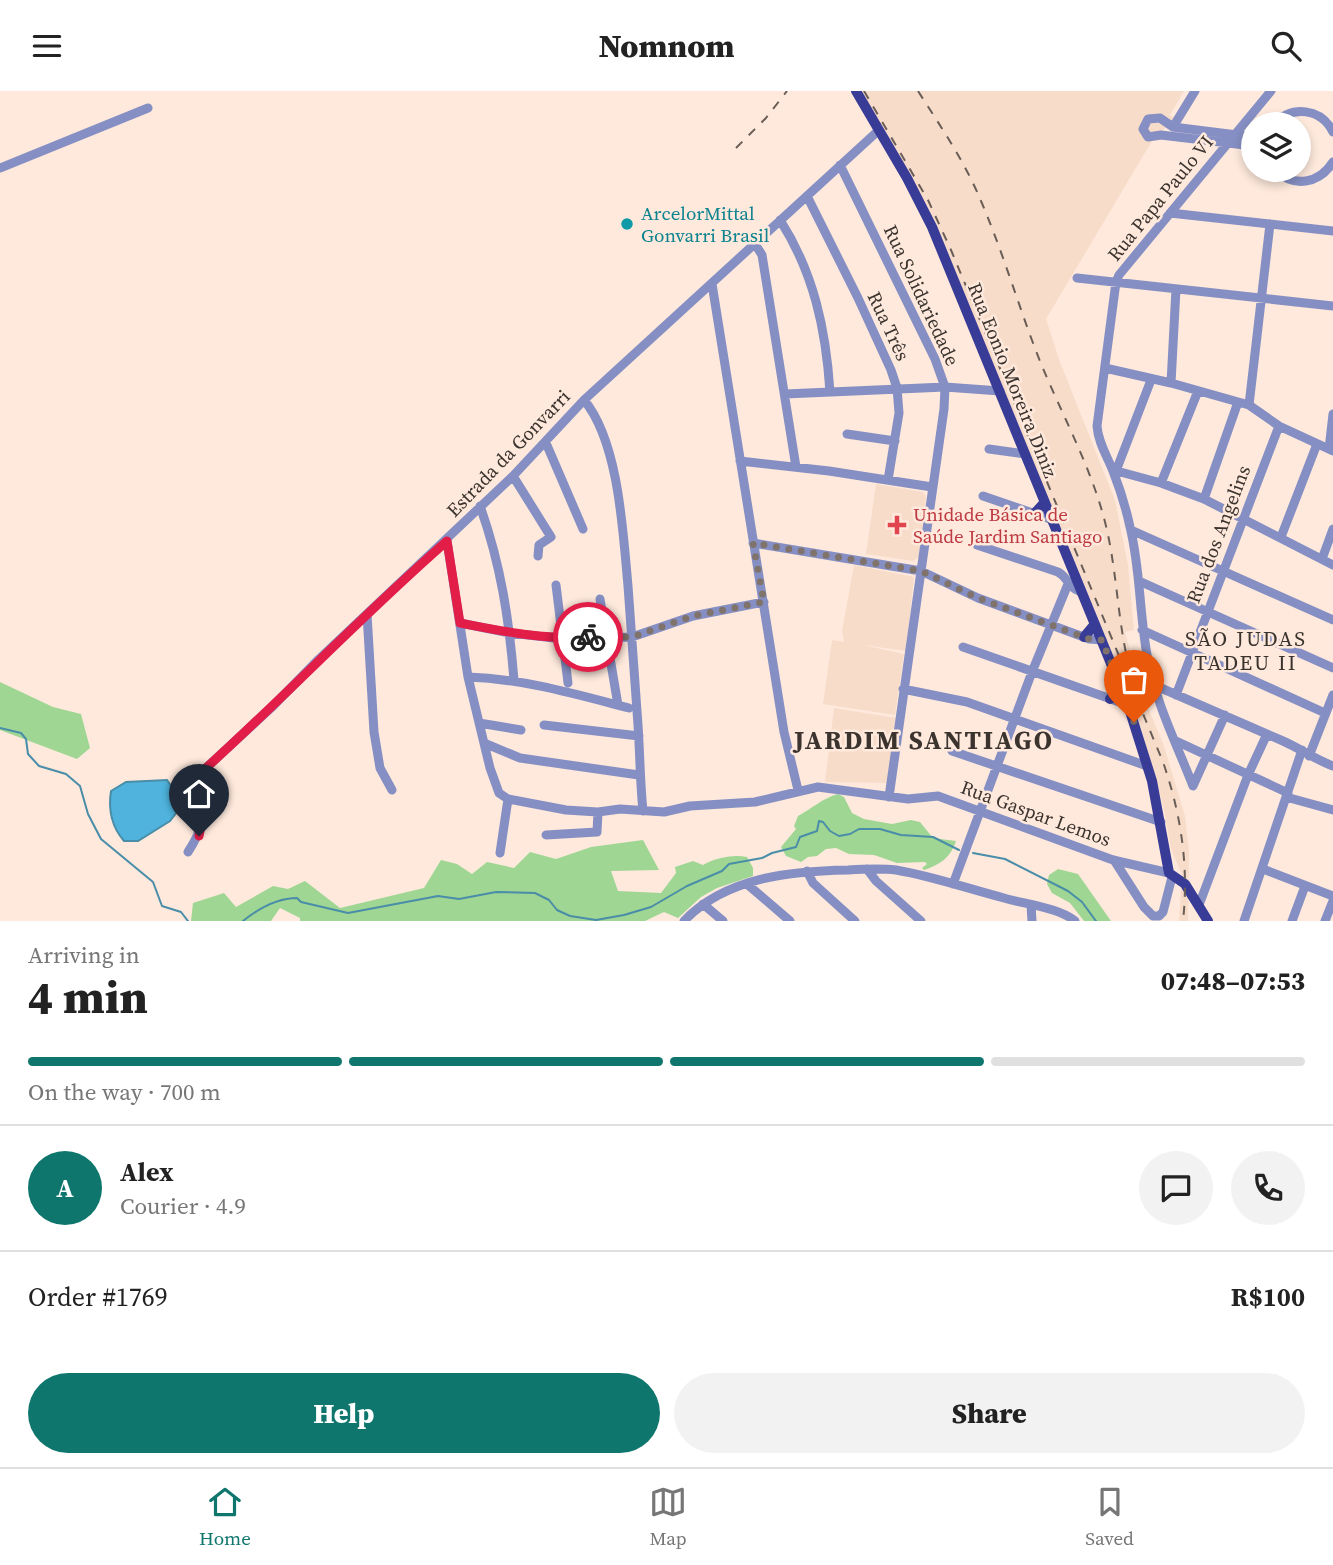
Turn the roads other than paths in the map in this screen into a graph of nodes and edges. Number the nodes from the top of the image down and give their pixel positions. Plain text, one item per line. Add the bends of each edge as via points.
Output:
1 (856, 91) edge
2 (1195, 91) edge
3 (1270, 91) edge
4 (148, 108) dead end
5 (1311, 114) edge
6 (1173, 127) junction
7 (879, 130) junction
8 (1333, 132) edge
9 (1241, 138) edge
10 (1231, 139) junction
11 (1241, 142) edge
12 (1333, 162) edge
13 (841, 165) junction
14 (0, 168) edge
15 (1311, 180) edge
16 (807, 196) junction
17 (1170, 213) junction
18 (779, 220) junction
19 (1270, 224) junction
20 (1333, 231) edge
21 (755, 244) junction
22 (1077, 278) dead end
23 (1116, 282) junction
24 (712, 284) junction
25 (1176, 289) junction
26 (1263, 298) junction
27 (1333, 306) edge
28 (1105, 368) junction
29 (1150, 380) junction
30 (1171, 383) junction
31 (945, 387) junction
32 (897, 388) junction
33 (1000, 391) junction
34 (1198, 391) junction
35 (830, 392) junction
36 (785, 394) junction
37 (584, 400) junction
38 (1238, 402) junction
39 (1249, 405) junction
40 (1333, 414) edge
41 (1279, 426) junction
42 (847, 434) dead end
43 (895, 441) junction
44 (546, 443) junction
45 (1317, 444) junction
46 (989, 449) dead end
47 (1331, 450) edge
48 (1025, 454) junction
49 (740, 461) junction
50 (796, 467) junction
51 (1114, 471) junction
52 (513, 476) junction
53 (888, 480) junction
54 (1161, 483) junction
55 (932, 487) junction
56 (983, 496) dead end
57 (1204, 499) junction
58 (1044, 503) junction
59 (480, 506) junction
60 (1034, 514) junction
61 (1242, 518) junction
62 (1050, 519) junction
63 (583, 529) dead end
64 (1333, 529) edge
65 (1131, 530) junction
66 (1281, 537) junction
67 (447, 541) junction
68 (753, 543) junction
69 (977, 545) dead end
70 (538, 556) dead end
71 (1322, 559) junction
72 (1333, 565) edge
73 (921, 571) junction
74 (1224, 571) junction
75 (1068, 579) junction
76 (1139, 581) junction
77 (556, 585) dead end
78 (600, 599) dead end
79 (764, 602) junction
80 (1208, 611) junction
81 (367, 614) junction
82 (1333, 620) edge
83 (460, 623) junction
84 (1095, 624) junction
85 (1051, 625) junction
86 (1142, 630) junction
87 (510, 633) junction
88 (606, 636) junction
89 (632, 637) junction
90 (1084, 637) junction
91 (563, 639) junction
92 (1102, 640) junction
93 (963, 647) dead end
94 (1192, 654) junction
95 (1333, 668) edge
96 (1032, 672) junction
97 (468, 677) junction
98 (514, 680) junction
99 (569, 683) dead end
100 (1154, 685) junction
101 (1121, 688) junction
102 (903, 689) junction
103 (1176, 695) junction
104 (1333, 695) edge
105 (1110, 699) junction
106 (618, 705) junction
107 (1128, 705) junction
108 (629, 708) dead end
109 (1225, 715) junction
110 (1015, 719) junction
111 (1327, 719) edge
112 (479, 723) junction
113 (544, 725) dead end
114 (521, 730) dead end
115 (1267, 734) junction
116 (639, 736) junction
117 (1176, 741) junction
118 (484, 743) junction
119 (952, 751) dead end
120 (1306, 753) junction
121 (1208, 757) junction
122 (996, 765) junction
123 (1333, 765) edge
124 (1147, 766) junction
125 (639, 775) junction
126 (1248, 775) junction
127 (392, 790) dead end
128 (798, 790) junction
129 (1287, 795) junction
130 (890, 797) junction
131 (508, 799) junction
132 (981, 810) junction
133 (1333, 810) edge
134 (643, 811) junction
135 (598, 812) junction
136 (1161, 822) junction
137 (546, 835) dead end
138 (188, 852) dead end
139 (500, 853) dead end
140 (1113, 860) junction
141 (867, 869) junction
142 (1262, 869) junction
143 (807, 871) junction
144 (1171, 875) junction
145 (747, 884) junction
146 (953, 884) junction
147 (1306, 886) junction
148 (1333, 899) edge
149 (702, 904) junction
150 (1031, 905) junction
151 (1199, 905) junction
152 (684, 921) edge
153 (723, 921) edge
154 (790, 921) edge
155 (855, 921) edge
156 (921, 921) edge
157 (1032, 921) edge
158 (1074, 921) edge
159 (1208, 921) edge
160 (1244, 921) edge
161 (1293, 921) edge
162 (1325, 921) edge

1 - 7 main road, Rua Eonio Moreira Diniz
2 - 6 street
3 - 10 street, Rua Papa Paulo VI
4 - 14 street
5 - 8 street
6 - 10 street
6 - 10 street via 1153,118 1143,129 1149,137
7 - 13 street, Estrada da Gonvarri
7 - 33 main road, Rua Eonio Moreira Diniz via 932,227
9 - 10 street
10 - 11 street
10 - 17 street, Rua Papa Paulo VI
12 - 15 street
13 - 16 street, Estrada da Gonvarri
13 - 31 street, Rua Solidariedade
16 - 18 street, Estrada da Gonvarri
16 - 32 street, Rua Três
17 - 19 street
17 - 23 street, Rua Papa Paulo VI
18 - 21 street, Estrada da Gonvarri
18 - 35 street via 796,244 811,281 821,315
19 - 20 street
19 - 26 street
21 - 24 street, Estrada da Gonvarri
21 - 36 street via 762,255
22 - 23 street
23 - 25 street
23 - 28 street, Rua Papa Paulo VI
24 - 37 street, Estrada da Gonvarri
24 - 49 street
25 - 26 street
25 - 30 street
26 - 27 street
26 - 39 street
28 - 29 street
28 - 51 street, Rua Papa Paulo VI via 1097,426
29 - 30 street
29 - 51 street
30 - 34 street
31 - 32 street
31 - 33 street
31 - 55 street, Rua Solidariedade
32 - 35 street
32 - 43 street, Rua Três
33 - 48 main road, Rua Eonio Moreira Diniz
34 - 38 street
34 - 54 street
35 - 36 street
36 - 50 street
37 - 44 street, Estrada da Gonvarri
37 - 89 street via 594,411 610,457 623,527
38 - 39 street
38 - 57 street
39 - 41 street
40 - 47 street
41 - 45 street
41 - 61 street, Rua dos Angelins
42 - 43 street
43 - 53 street, Rua Três
44 - 52 street, Estrada da Gonvarri
44 - 63 street
45 - 47 street
45 - 66 street
46 - 48 street
48 - 58 main road, Rua Eonio Moreira Diniz
49 - 50 street
49 - 68 street
50 - 53 street
51 - 54 street
51 - 65 street, Rua Papa Paulo VI
52 - 59 street, Estrada da Gonvarri
52 - 70 street via 551,537 539,545
53 - 55 street
54 - 57 street
55 - 73 street, Rua Solidariedade
56 - 60 street
57 - 61 street
58 - 60 main road
58 - 62 main road, Rua Eonio Moreira Diniz
59 - 67 street, Estrada da Gonvarri
59 - 87 street via 500,571
60 - 62 street
61 - 66 street
61 - 74 street, Rua dos Angelins
62 - 75 main road, Rua Eonio Moreira Diniz
64 - 71 street
65 - 74 street
65 - 76 street, Rua Papa Paulo VI
66 - 71 street
67 - 81 street, Estrada da Gonvarri
67 - 83 street
68 - 73 street
68 - 79 street
69 - 75 street
71 - 72 street
73 - 85 street
73 - 102 street, Rua Solidariedade
74 - 80 street, Rua dos Angelins
74 - 82 street
75 - 84 main road, Rua Eonio Moreira Diniz
75 - 85 street
76 - 80 street
76 - 86 street, Rua Papa Paulo VI
77 - 91 street
78 - 88 street
79 - 89 street via 693,616
79 - 128 street
80 - 94 street, Rua dos Angelins
80 - 95 street
81 - 127 street via 374,732 380,768
81 - 138 street, Estrada da Gonvarri via 195,778 191,787 202,821
83 - 87 street
83 - 97 street
84 - 90 main road
84 - 92 main road, Rua Eonio Moreira Diniz
85 - 90 street
85 - 96 street
86 - 94 street
86 - 100 street, Rua Papa Paulo VI
87 - 91 street
87 - 98 street
88 - 89 street
88 - 91 street
88 - 106 street
89 - 116 street
90 - 92 street
91 - 99 street
92 - 101 main road, Rua Eonio Moreira Diniz
93 - 96 street
94 - 103 street, Rua dos Angelins
94 - 111 street
96 - 105 street
96 - 110 street
97 - 98 street
97 - 112 street
98 - 106 street
100 - 103 street
100 - 117 street, Rua Papa Paulo VI
101 - 105 main road
101 - 107 main road, Rua Eonio Moreira Diniz
102 - 110 street via 967,702
102 - 130 street, Rua Solidariedade
103 - 109 street
104 - 111 street
105 - 107 street
106 - 108 street
107 - 124 main road, Rua Eonio Moreira Diniz
109 - 115 street
109 - 121 street
110 - 122 street
110 - 124 street
111 - 120 street
112 - 114 street
112 - 118 street
113 - 116 street
115 - 120 street
115 - 126 street
116 - 125 street
117 - 121 street
117 - 121 street, Rua Papa Paulo VI via 1193,786
118 - 125 street via 520,758
118 - 131 street via 496,787
119 - 122 street
120 - 123 street
120 - 129 street
121 - 126 street
122 - 132 street
122 - 136 street
124 - 136 main road, Rua Eonio Moreira Diniz
125 - 134 street
126 - 129 street
126 - 151 street
128 - 130 street, Rua Gaspar Lemos via 841,788
128 - 134 street, Rua Gaspar Lemos via 755,801
129 - 133 street
129 - 142 street
130 - 132 street, Rua Gaspar Lemos via 938,796
131 - 135 street, Rua Gaspar Lemos
131 - 139 street
132 - 140 street, Rua Gaspar Lemos
132 - 146 street
134 - 135 street, Rua Gaspar Lemos
135 - 137 street via 597,832
136 - 144 main road, Rua Eonio Moreira Diniz
140 - 144 street, Rua Gaspar Lemos
140 - 144 street via 1153,916 1163,912
141 - 143 street
141 - 146 street
141 - 156 street
142 - 147 street
142 - 160 street
143 - 145 street
143 - 155 street via 813,883
144 - 151 main road via 1185,884
145 - 149 street
145 - 154 street
146 - 150 street
147 - 148 street
147 - 161 street
148 - 162 street
149 - 152 street
149 - 153 street
150 - 157 street
150 - 158 street
151 - 159 main road

